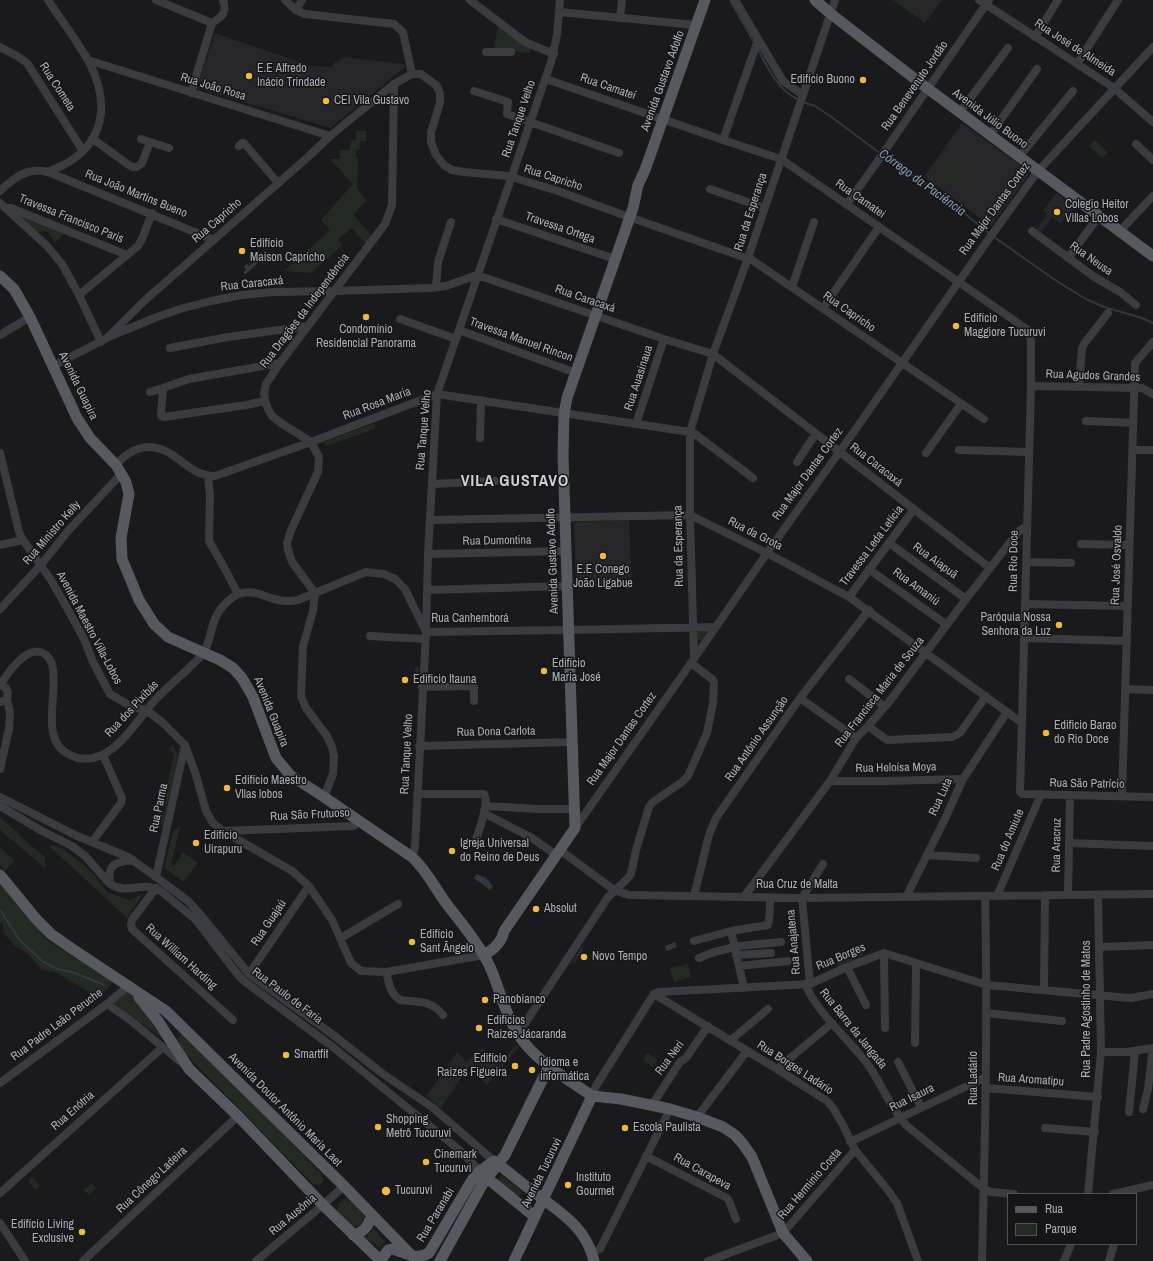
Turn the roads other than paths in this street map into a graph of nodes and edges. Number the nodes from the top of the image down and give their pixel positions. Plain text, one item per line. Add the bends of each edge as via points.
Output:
1 (48, 0) edge
2 (156, 0) edge
3 (223, 0) edge
4 (285, 0) edge
5 (302, 0) edge
6 (470, 0) edge
7 (560, 0) edge
8 (622, 0) edge
9 (705, 0) edge
10 (735, 0) edge
11 (815, 0) edge
12 (836, 0) edge
13 (1058, 0) edge
14 (1118, 0) edge
15 (985, 2) edge
16 (296, 10) junction
17 (559, 12) junction
18 (831, 14) junction
19 (620, 18) junction
20 (212, 23) junction
21 (696, 25) junction
22 (1035, 37) junction
23 (758, 40) junction
24 (0, 47) edge
25 (1008, 48) dead end
26 (1153, 48) edge
27 (486, 52) dead end
28 (512, 52) dead end
29 (554, 54) junction
30 (88, 60) junction
31 (1077, 64) junction
32 (1037, 69) dead end
33 (412, 74) junction
34 (546, 79) junction
35 (394, 84) junction
36 (928, 88) junction
37 (1114, 88) junction
38 (1073, 91) dead end
39 (474, 92) dead end
40 (191, 93) junction
41 (803, 95) junction
42 (960, 112) junction
43 (662, 118) junction
44 (531, 122) junction
45 (1153, 122) edge
46 (990, 135) junction
47 (330, 136) junction
48 (93, 139) junction
49 (141, 139) dead end
50 (724, 140) junction
51 (150, 142) junction
52 (1136, 144) dead end
53 (239, 146) dead end
54 (169, 148) dead end
55 (83, 151) junction
56 (619, 153) dead end
57 (1019, 157) junction
58 (781, 159) junction
59 (1153, 160) edge
60 (1038, 171) junction
61 (48, 172) junction
62 (511, 177) junction
63 (278, 183) junction
64 (710, 189) dead end
65 (0, 190) edge
66 (1153, 196) edge
67 (847, 204) junction
68 (3, 206) edge
69 (765, 208) junction
70 (631, 212) junction
71 (152, 213) junction
72 (1099, 216) junction
73 (496, 219) junction
74 (451, 222) dead end
75 (814, 222) dead end
76 (879, 227) junction
77 (1032, 231) dead end
78 (1119, 232) junction
79 (214, 240) junction
80 (128, 255) junction
81 (1153, 256) edge
82 (748, 258) junction
83 (1068, 258) junction
84 (615, 259) junction
85 (477, 275) junction
86 (0, 276) edge
87 (959, 282) junction
88 (436, 287) junction
89 (792, 287) junction
90 (334, 291) junction
91 (78, 295) junction
92 (1136, 305) dead end
93 (823, 308) junction
94 (1108, 313) dead end
95 (596, 316) junction
96 (30, 317) junction
97 (125, 319) junction
98 (400, 319) dead end
99 (308, 326) junction
100 (130, 328) junction
101 (459, 330) junction
102 (1028, 330) joint
103 (0, 335) edge
104 (456, 339) junction
105 (664, 339) junction
106 (104, 340) junction
107 (1153, 342) edge
108 (170, 348) dead end
109 (713, 354) junction
110 (280, 363) junction
111 (901, 364) junction
112 (53, 366) junction
113 (576, 373) junction
114 (1031, 386) junction
115 (1079, 387) junction
116 (163, 388) junction
117 (1134, 388) junction
118 (150, 392) dead end
119 (437, 394) junction
120 (1153, 394) edge
121 (481, 400) junction
122 (265, 401) junction
123 (961, 404) junction
124 (564, 414) junction
125 (984, 419) dead end
126 (1086, 421) dead end
127 (1133, 423) junction
128 (636, 424) junction
129 (690, 432) junction
130 (816, 433) junction
131 (480, 438) dead end
132 (311, 442) junction
133 (959, 450) dead end
134 (1133, 450) junction
135 (1153, 450) edge
136 (0, 452) edge
137 (839, 452) junction
138 (1029, 452) junction
139 (926, 453) dead end
140 (797, 462) dead end
141 (119, 469) junction
142 (208, 476) junction
143 (754, 478) dead end
144 (495, 481) dead end
145 (432, 484) junction
146 (914, 509) junction
147 (690, 515) junction
148 (566, 517) junction
149 (430, 520) junction
150 (1027, 526) junction
151 (23, 540) junction
152 (889, 543) junction
153 (1080, 544) dead end
154 (0, 545) edge
155 (1129, 545) junction
156 (567, 551) junction
157 (767, 553) junction
158 (428, 554) junction
159 (1027, 562) junction
160 (1071, 563) dead end
161 (40, 566) junction
162 (990, 568) junction
163 (870, 570) junction
164 (567, 586) junction
165 (427, 590) junction
166 (315, 593) junction
167 (238, 594) junction
168 (849, 597) junction
169 (966, 599) junction
170 (1025, 604) junction
171 (1127, 606) junction
172 (0, 609) edge
173 (869, 610) junction
174 (947, 625) junction
175 (693, 627) junction
176 (716, 627) junction
177 (568, 630) junction
178 (426, 635) junction
179 (370, 636) dead end
180 (1025, 638) junction
181 (1126, 641) junction
182 (204, 653) junction
183 (927, 653) junction
184 (693, 661) junction
185 (849, 679) dead end
186 (1, 685) edge
187 (422, 687) junction
188 (1125, 689) junction
189 (1153, 690) edge
190 (986, 696) junction
191 (800, 698) junction
192 (3, 700) edge
193 (474, 701) dead end
194 (885, 707) junction
195 (146, 710) junction
196 (1007, 712) junction
197 (1022, 723) junction
198 (868, 726) junction
199 (856, 738) junction
200 (572, 742) junction
201 (185, 745) junction
202 (419, 746) junction
203 (103, 755) junction
204 (0, 769) edge
205 (963, 779) junction
206 (830, 781) junction
207 (0, 790) edge
208 (1021, 793) joint
209 (417, 794) junction
210 (1041, 794) junction
211 (1070, 795) junction
212 (1122, 796) junction
213 (324, 797) junction
214 (1153, 797) edge
215 (2, 801) edge
216 (485, 809) junction
217 (574, 809) junction
218 (358, 821) junction
219 (575, 828) junction
220 (261, 829) junction
221 (223, 831) junction
222 (476, 840) dead end
223 (240, 841) junction
224 (92, 842) junction
225 (1069, 843) junction
226 (1153, 846) edge
227 (558, 852) junction
228 (927, 855) junction
229 (412, 858) junction
230 (976, 858) dead end
231 (133, 860) junction
232 (823, 864) dead end
233 (0, 875) edge
234 (156, 877) junction
235 (110, 884) junction
236 (309, 886) junction
237 (156, 888) junction
238 (614, 890) junction
239 (1153, 894) edge
240 (1045, 895) junction
241 (1068, 895) junction
242 (1098, 895) junction
243 (694, 896) junction
244 (985, 896) junction
245 (997, 896) junction
246 (744, 897) junction
247 (906, 897) junction
248 (770, 898) junction
249 (802, 898) junction
250 (398, 904) dead end
251 (731, 930) junction
252 (340, 938) junction
253 (694, 941) dead end
254 (780, 942) dead end
255 (1153, 945) edge
256 (1099, 947) junction
257 (736, 951) junction
258 (771, 953) dead end
259 (884, 953) junction
260 (484, 955) junction
261 (699, 958) dead end
262 (788, 961) dead end
263 (916, 963) junction
264 (739, 966) junction
265 (847, 967) junction
266 (386, 972) junction
267 (249, 974) junction
268 (807, 984) junction
269 (987, 985) junction
270 (129, 987) junction
271 (744, 988) junction
272 (1044, 990) junction
273 (654, 994) junction
274 (1153, 994) edge
275 (1101, 996) junction
276 (107, 1004) junction
277 (866, 1005) dead end
278 (768, 1009) dead end
279 (986, 1013) junction
280 (443, 1015) dead end
281 (233, 1020) dead end
282 (1062, 1021) dead end
283 (832, 1023) junction
284 (708, 1026) junction
285 (885, 1028) dead end
286 (518, 1034) junction
287 (191, 1035) junction
288 (731, 1040) junction
289 (915, 1043) dead end
290 (168, 1046) junction
291 (1153, 1048) edge
292 (747, 1051) junction
293 (1135, 1051) junction
294 (1101, 1052) junction
295 (898, 1062) dead end
296 (549, 1066) junction
297 (777, 1069) junction
298 (383, 1074) junction
299 (986, 1077) junction
300 (0, 1083) edge
301 (376, 1083) junction
302 (986, 1088) junction
303 (592, 1096) junction
304 (1098, 1097) junction
305 (652, 1105) junction
306 (921, 1107) junction
307 (670, 1109) junction
308 (1143, 1109) dead end
309 (1129, 1112) dead end
310 (238, 1116) junction
311 (697, 1117) junction
312 (900, 1118) junction
313 (1045, 1128) dead end
314 (1094, 1132) junction
315 (850, 1142) junction
316 (855, 1150) junction
317 (646, 1156) junction
318 (496, 1162) junction
319 (483, 1175) junction
320 (1153, 1185) edge
321 (344, 1186) junction
322 (527, 1187) junction
323 (984, 1190) junction
324 (1130, 1192) edge
325 (0, 1193) edge
326 (1007, 1193) edge
327 (1088, 1193) edge
328 (543, 1199) junction
329 (518, 1204) junction
330 (323, 1205) junction
331 (372, 1215) junction
332 (535, 1217) junction
333 (736, 1219) dead end
334 (0, 1223) edge
335 (783, 1233) junction
336 (353, 1235) junction
337 (1071, 1245) edge
338 (1114, 1245) edge
339 (593, 1256) edge
340 (416, 1260) edge
341 (712, 1260) edge
342 (25, 1261) edge
343 (83, 1261) edge
344 (256, 1261) edge
345 (381, 1261) edge
346 (440, 1261) edge
347 (514, 1261) edge
348 (808, 1261) edge
349 (918, 1261) edge
350 (982, 1261) edge
351 (1064, 1261) edge
352 (1109, 1261) edge

1 - 30 street
2 - 20 street
3 - 20 street via 224,14
4 - 16 street
5 - 16 street
6 - 29 street via 524,42
7 - 17 street, Rua Tanque Velho
8 - 19 street
9 - 21 main road, Avenida Gustavo Adolfo
10 - 23 street
11 - 18 main road, Avenida Júlio Buono
12 - 18 street, Rua da Esperança
13 - 22 street
14 - 31 street
15 - 22 street, Rua José de Almeida
15 - 36 street, Rua Benevenuto Jordão
16 - 33 street via 305,14 394,24 403,32
17 - 19 street
17 - 29 street, Rua Tanque Velho
18 - 36 main road, Avenida Júlio Buono
18 - 41 street, Rua da Esperança
19 - 21 street
20 - 40 street
21 - 43 main road, Avenida Gustavo Adolfo
22 - 31 street, Rua José de Almeida
23 - 41 street via 783,81
23 - 50 street
24 - 55 street, Rua Cometa via 27,63
25 - 42 street
26 - 37 street, Rua Major Dantas Cortez
27 - 28 street
29 - 34 street, Rua Tanque Velho
30 - 40 street, Rua João Rosa
30 - 48 street via 100,89 102,103 98,128
31 - 37 street, Rua José de Almeida
32 - 46 street
33 - 35 street, Rua Capricho
33 - 62 street, Rua Capricho via 421,74 431,80 440,94 431,142 441,162 452,170
34 - 43 street, Rua Camateí
34 - 44 street, Rua Tanque Velho
35 - 47 street, Rua Capricho
35 - 90 street, Rua Dragões da Independência via 392,205 389,216
36 - 42 main road, Avenida Júlio Buono
36 - 67 street, Rua Benevenuto Jordão
37 - 45 street, Rua José de Almeida
37 - 60 street, Rua Major Dantas Cortez
38 - 57 street
39 - 44 street via 508,102 507,114
40 - 47 street, Rua João Rosa
41 - 58 street, Rua da Esperança
42 - 46 main road, Avenida Júlio Buono
43 - 50 street, Rua Camatei
43 - 70 main road, Avenida Gustavo Adolfo
44 - 56 street
44 - 62 street, Rua Tanque Velho
46 - 57 main road, Avenida Júlio Buono
47 - 63 street, Rua Capricho
48 - 51 street via 132,167 142,163
48 - 55 street
49 - 51 street
50 - 58 street, Rua Camatei
51 - 54 street
52 - 59 street
53 - 63 street via 244,143
55 - 61 street via 72,160
57 - 60 main road, Avenida Júlio Buono
58 - 67 street, Rua Camatei
58 - 69 street, Rua da Esperança
60 - 72 main road, Avenida Júlio Buono
60 - 87 street, Rua Major Dantas Cortez
61 - 65 street via 30,171 12,180
61 - 71 street, Rua João Martins Bueno
62 - 70 street, Rua Capricho
62 - 73 street, Rua Tanque Velho
63 - 79 street, Rua Capricho
64 - 69 street
66 - 78 street
67 - 76 street, Rua Camatei
68 - 80 street, Travessa Francisco Paris
68 - 91 street via 51,250 62,264
69 - 82 street, Rua da Esperança
70 - 82 street, Rua Capricho
70 - 84 main road, Avenida Gustavo Adolfo
71 - 79 street, Rua João Martins Bueno
71 - 80 street via 138,246
72 - 78 main road, Avenida Júlio Buono
72 - 83 street
73 - 84 street, Travessa Ortega
73 - 85 street, Rua Tanque Velho
74 - 88 street via 438,262
75 - 89 street
76 - 87 street, Rua Camatei
76 - 93 street
77 - 83 street, Rua Neusa
78 - 81 main road, Avenida Júlio Buono
79 - 97 street, Rua Capricho
80 - 91 street
82 - 89 street, Rua Capricho
82 - 109 street, Rua da Esperança
83 - 92 street, Rua Neusa
84 - 95 main road, Avenida Gustavo Adolfo
85 - 88 street, Rua Caracaxá
85 - 95 street, Rua Caracaxá
85 - 101 street, Rua Tanque Velho
86 - 96 main road, Avenida Guapira via 14,289
87 - 102 street, Rua Camatei
87 - 111 street, Rua Major Dantas Cortez
88 - 90 street, Rua Caracaxá
89 - 93 street, Rua Capricho
90 - 99 street, Rua Dragões da Independência
90 - 100 street, Rua Caracaxá via 273,292 211,301 156,317
91 - 106 street
93 - 111 street, Rua Capricho
94 - 115 street via 1082,348
95 - 105 street, Rua Caracaxá
95 - 113 main road, Avenida Gustavo Adolfo
96 - 103 street
96 - 112 main road, Avenida Guapira
97 - 100 street via 125,326
97 - 106 street, Rua Capricho
98 - 104 street
99 - 108 street
99 - 110 street, Rua Dragões da Independência
100 - 106 street, Rua Caracaxá
101 - 104 street, Rua Tanque Velho
101 - 113 street, Travessa Manuel Rincon
102 - 114 street, Rua Rio Doce via 1031,340
104 - 119 street, Rua Tanque Velho
105 - 109 street, Rua Caracaxá
105 - 128 street, Rua Auasinaua
106 - 112 street, Rua Capricho
107 - 117 street, Rua José Osvaldo via 1135,363
109 - 129 street, Rua da Esperança
109 - 130 street, Rua Caracaxá
110 - 116 street via 189,379
110 - 122 street, Rua Dragões da Independência via 266,384
111 - 123 street, Rua Capricho
111 - 137 street, Rua Major Dantas Cortez
112 - 141 main road, Avenida Guapira via 77,418 90,438
113 - 124 main road, Avenida Gustavo Adolfo
114 - 115 street, Rua Agudos Grandes
114 - 138 street, Rua Rio Doce
115 - 117 street, Rua Agudos Grandes
116 - 118 street
116 - 122 street via 161,416 164,417
117 - 120 street, Rua Agudos Grandes via 1143,388
117 - 127 street, Rua José Osvaldo
119 - 121 street, Rua Rosa Maria
119 - 132 street, Rua Rosa Maria
119 - 145 street, Rua Tanque Velho
121 - 124 street, Rua Rosa Maria
121 - 131 street
122 - 132 street via 272,416
123 - 125 street, Rua Capricho
123 - 139 street
124 - 128 street, Rua Rosa Maria
124 - 148 main road, Avenida Gustavo Adolfo
126 - 127 street
127 - 134 street, Rua José Osvaldo
128 - 129 street, Rua Rosa Maria
129 - 143 street
129 - 147 street, Rua da Esperança
130 - 137 street, Rua Caracaxá
130 - 140 street
132 - 142 street, Rua Rosa Maria via 222,474
132 - 166 street via 319,457 318,472 287,543 292,562
133 - 138 street
134 - 135 street
134 - 155 street, Rua José Osvaldo
136 - 151 street, Avenida Maestro Villa-Lobos
137 - 146 street, Rua Caracaxá
137 - 157 street, Rua Major Dantas Cortez
138 - 150 street, Rua Rio Doce
141 - 142 street via 123,457 135,449 156,448 171,454 195,472
141 - 161 street, Rua Ministro Kelly
141 - 182 main road, Avenida Guapira via 129,494 121,538 122,559 139,600 160,632
142 - 167 street via 208,541
144 - 145 street
145 - 149 street, Rua Tanque Velho
146 - 152 street, Travessa Leda Letícia
146 - 162 street, Rua Caracaxá
147 - 148 street, Rua da Grota
147 - 157 street, Rua da Grota
147 - 175 street, Rua da Esperança
148 - 149 street, Rua da Grota
148 - 156 main road, Avenida Gustavo Adolfo
149 - 158 street, Rua Tanque Velho
150 - 159 street, Rua Rio Doce
150 - 162 street, Rua Francisca Maria de Souza via 1019,531
151 - 154 street
151 - 161 street, Avenida Maestro Villa-Lobos
152 - 163 street, Travessa Leda Letícia
152 - 169 street, Rua Aiapuã
153 - 155 street
155 - 171 street, Rua José Osvaldo
156 - 158 street, Rua Dumontina
156 - 164 main road, Avenida Gustavo Adolfo
157 - 168 street, Rua da Grota
157 - 176 street, Rua Major Dantas Cortez
158 - 165 street, Rua Tanque Velho
159 - 160 street
159 - 170 street, Rua Rio Doce
161 - 172 street, Rua Ministro Kelly
161 - 195 street, Avenida Maestro Villa-Lobos via 70,612 110,694 132,707
162 - 169 street, Rua Francisca Maria de Souza
163 - 168 street, Travessa Leda Letícia
163 - 174 street, Rua Amaniú
164 - 165 street
164 - 177 main road, Avenida Gustavo Adolfo
165 - 178 street, Rua Tanque Velho
166 - 167 street, Rua Canhemborá via 289,602 250,592
166 - 178 street, Rua Canhemborá via 366,572 384,574 395,579 405,589
166 - 213 street via 313,611 303,646 301,696 308,712 327,736 332,747 333,774
167 - 182 street via 219,610
168 - 173 street, Rua da Grota
169 - 174 street, Rua Francisca Maria de Souza
170 - 171 street
170 - 180 street, Rua Rio Doce
171 - 181 street, Rua José Osvaldo
173 - 183 street, Rua da Grota
173 - 191 street, Rua Antônio Assunção
174 - 183 street, Rua Francisca Maria de Souza
175 - 176 street, Rua Canhemborá
175 - 177 street, Rua Canhemborá
175 - 184 street, Rua da Esperança
176 - 184 street, Rua Major Dantas Cortez
177 - 178 street, Rua Canhemborá
177 - 200 main road, Avenida Gustavo Adolfo
178 - 179 street
178 - 187 street, Rua Tanque Velho
180 - 181 street
180 - 197 street, Rua Rio Doce
181 - 188 street, Rua José Osvaldo
182 - 195 street, Rua dos Pixibás
182 - 213 main road, Avenida Guapira via 220,660 238,673 253,697 276,758 290,775
183 - 190 street, Rua da Grota
183 - 194 street, Rua Francisca Maria de Souza
184 - 219 street, Rua Major Dantas Cortez
184 - 238 street via 714,682 707,733 688,776 649,807 630,874 624,883
185 - 194 street
186 - 192 street via 8,690 8,696
186 - 203 street, Rua dos Pixibás via 8,672 32,651 48,656 53,672 53,725 57,743 61,749 74,757 91,758
187 - 193 street via 473,686
187 - 202 street, Rua Tanque Velho
188 - 189 street
188 - 212 street, Rua José Osvaldo
190 - 196 street, Rua da Grota
190 - 198 street via 960,733 952,737 887,740
191 - 199 street
191 - 243 street, Rua Antônio Assunção via 712,825
192 - 204 street via 10,713
194 - 198 street, Rua Francisca Maria de Souza
195 - 201 street, Avenida Maestro Villa-Lobos
195 - 203 street, Rua dos Pixibás via 130,732
196 - 197 street, Rua da Grota
196 - 205 street, Rua Luta
197 - 208 street, Rua Rio Doce
198 - 199 street, Rua Francisca Maria de Souza
199 - 206 street, Rua Francisca Maria de Souza
200 - 202 street, Rua Dona Carlota
200 - 217 main road, Avenida Gustavo Adolfo
201 - 221 street, Avenida Maestro Villa-Lobos via 206,811 213,823
201 - 234 street, Rua Parma
202 - 209 street, Rua Tanque Velho
203 - 224 street via 122,798
205 - 206 street, Rua Heloísa Moya
205 - 228 street, Rua Luta
206 - 246 street, Rua Francisca Maria de Souza
207 - 215 street
208 - 210 street, Rua São Patrício
209 - 216 street via 481,794 485,797
209 - 229 street, Rua Tanque Velho via 415,847
210 - 211 street, Rua São Patrício
210 - 245 street, Rua do Amiute
211 - 212 street, Rua São Patrício
211 - 225 street, Rua Aracruz
212 - 214 street, Rua São Patrício
213 - 218 main road, Avenida Guapira
215 - 224 street, Rua Paulo de Faria
215 - 235 street via 37,829 72,846 85,856
216 - 217 street
216 - 222 street
216 - 227 street
217 - 219 main road, Avenida Gustavo Adolfo
218 - 220 street, Rua São Frutuoso via 354,826
218 - 229 main road, Avenida Guapira
219 - 227 main road, Rua Major Dantas Cortez
220 - 221 street, Rua São Frutuoso
220 - 223 street, Rua São Frutuoso
221 - 223 street, Avenida Maestro Villa-Lobos
223 - 236 street, Avenida Maestro Villa-Lobos via 292,871
224 - 231 street, Rua Paulo de Faria
225 - 226 street
225 - 241 street, Rua Aracruz
227 - 238 street
227 - 260 main road, Rua Major Dantas Cortez via 504,931
228 - 230 street
228 - 247 street, Rua Luta
229 - 260 main road, Avenida Guapira via 428,874
231 - 234 street, Rua Paulo de Faria
231 - 235 street via 114,865 110,871
232 - 249 street
233 - 270 main road, Avenida Doutor Antônio Maria Laet via 51,934
234 - 267 street, Rua Paulo de Faria via 188,901
235 - 237 street via 124,889 142,886
236 - 252 street, Avenida Maestro Villa-Lobos via 332,920
236 - 267 street, Rua Guajaú
237 - 281 street, Rua William Harding via 132,920 132,929
237 - 301 street, Rua Paulo de Faria via 196,920 244,981
238 - 243 street, Rua Cruz de Malta via 628,895
238 - 286 street
239 - 242 street, Rua Cruz de Malta
240 - 241 street, Rua Cruz de Malta
240 - 245 street, Rua Cruz de Malta
240 - 272 street
241 - 242 street, Rua Cruz de Malta
242 - 256 street, Rua Padre Agostinho de Matos
243 - 246 street, Rua Cruz de Malta
244 - 245 street, Rua Cruz de Malta
244 - 247 street, Rua Cruz de Malta
244 - 269 street, Rua Ladário
246 - 248 street, Rua Cruz de Malta
247 - 249 street, Rua Cruz de Malta
248 - 249 street, Rua Cruz de Malta
248 - 251 street via 768,925
249 - 268 street, Rua Anajatena
250 - 252 street
251 - 253 street
251 - 257 street
252 - 266 street, Avenida Maestro Villa-Lobos via 355,968 361,971
254 - 257 street
255 - 256 street
256 - 275 street, Rua Padre Agostinho de Matos
257 - 258 street
257 - 261 street via 714,952
257 - 264 street
259 - 263 street, Rua Borges
259 - 265 street, Rua Borges
259 - 285 street
260 - 266 street, Avenida Maestro Villa-Lobos
260 - 286 main road, Avenida Guapira
262 - 264 street
263 - 269 street, Rua Borges
263 - 289 street
264 - 271 street
265 - 268 street, Rua Borges
265 - 277 street
266 - 280 street via 392,994 396,998 432,1005
267 - 298 street, Rua Paulo de Faria
268 - 271 street, Rua Borges
268 - 283 street, Rua Barra da Jangada via 811,997
269 - 272 street, Rua Borges
269 - 279 street, Rua Ladário
270 - 276 street, Rua Padre Leão Peruche
270 - 287 main road, Avenida Doutor Antônio Maria Laet via 166,1011
270 - 290 main road, Avenida Doutor Antônio Maria Laet via 158,1021
271 - 273 street, Rua Borges
272 - 275 street, Rua Borges
273 - 284 street, Rua Borges Ladário
273 - 303 street
274 - 275 street, Rua Borges via 1131,998
275 - 294 street, Rua Padre Agostinho de Matos
276 - 290 street, Avenida Doutor Antônio Maria Laet
276 - 300 street, Rua Padre Leão Peruche
278 - 288 street
279 - 282 street
279 - 299 street, Rua Ladário
283 - 297 street
283 - 312 street, Rua Barra da Jangada via 866,1061
284 - 288 street, Rua Borges Ladário
284 - 305 street, Rua Neri via 686,1058 680,1062
286 - 296 main road, Avenida Guapira
287 - 290 main road via 177,1036
287 - 321 main road, Avenida Doutor Antônio Maria Laet
288 - 292 street, Rua Borges Ladário
290 - 310 main road, Avenida Doutor Antônio Maria Laet
290 - 325 street, Rua Enótria
291 - 293 street
291 - 308 street
292 - 297 street, Rua Borges Ladário
292 - 311 street
293 - 294 street
293 - 309 street
294 - 304 street, Rua Padre Agostinho de Matos
295 - 306 street
296 - 303 main road, Avenida Guapira
296 - 318 main road via 505,1155
297 - 315 street, Rua Borges Ladário via 827,1101 843,1125
298 - 301 street via 381,1081
298 - 318 street, Rua Paulo de Faria via 432,1107
299 - 302 street, Rua Ladário
299 - 306 street, Rua Isaura
301 - 319 street, Rua Paulo de Faria via 463,1153
302 - 304 street, Rua Aromatipu
302 - 323 street, Rua Ladário
303 - 305 main road
303 - 328 main road, Avenida Tucuruvi
304 - 314 street, Rua Padre Agostinho de Matos
305 - 307 main road
306 - 312 street, Rua Isaura
307 - 311 main road
307 - 317 street
310 - 330 main road, Avenida Doutor Antônio Maria Laet
310 - 343 street, Rua Cônego Ladeira
311 - 335 main road via 723,1127 743,1144 752,1157
312 - 315 street, Rua Isaura
312 - 323 street, Rua Barra da Jangada
313 - 314 street
314 - 327 street, Rua Padre Agostinho de Matos
315 - 316 street, Rua Borges Ladário
316 - 335 street, Rua Herminio Costa
316 - 349 street, Rua Borges Ladário via 897,1203
317 - 333 street, Rua Carapeva via 727,1198
317 - 339 street via 600,1249
318 - 319 main road
318 - 322 main road, Rua Paulo de Faria
319 - 329 main road, Rua Paulo de Faria
319 - 340 main road, Rua Paranabi via 472,1180 429,1253
319 - 346 main road, Rua Paranabi
320 - 324 street
321 - 330 street, Rua Ausônia
321 - 331 main road, Avenida Doutor Antônio Maria Laet
322 - 328 main road, Rua Paulo de Faria
322 - 329 main road via 529,1196 526,1203
323 - 326 street
323 - 350 street, Rua Ladário
328 - 332 main road, Avenida Tucuruvi
328 - 339 main road, Rua Paulo de Faria via 562,1212 578,1228
329 - 332 main road, Rua Paulo de Faria
330 - 336 main road, Avenida Doutor Antônio Maria Laet
330 - 344 street, Rua Ausônia
331 - 336 main road via 365,1229
331 - 340 main road, Avenida Doutor Antônio Maria Laet
332 - 347 main road, Avenida Tucuruvi
334 - 342 street
335 - 341 street
335 - 348 main road
336 - 345 main road, Avenida Doutor Antônio Maria Laet
337 - 351 street
338 - 352 street
340 - 345 main road, Avenida Doutor Antônio Maria Laet via 392,1249 388,1250

